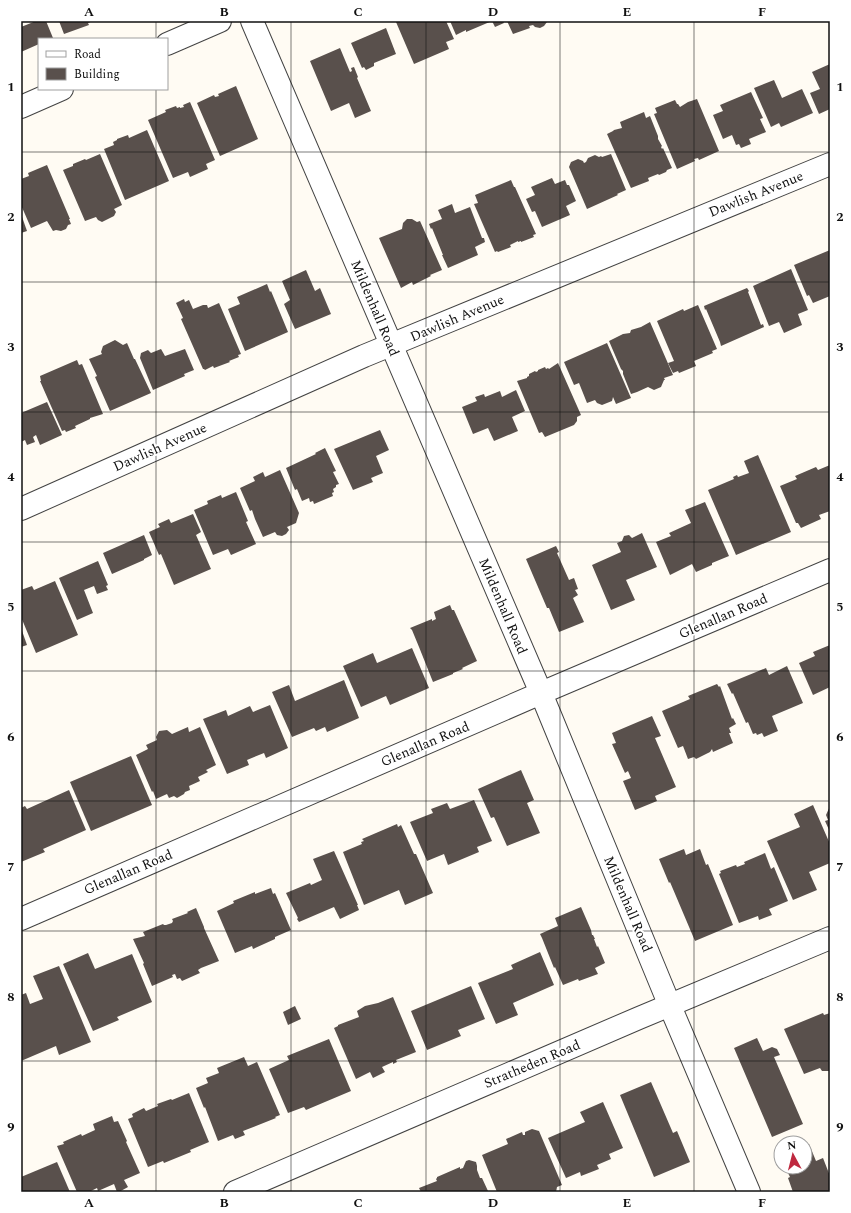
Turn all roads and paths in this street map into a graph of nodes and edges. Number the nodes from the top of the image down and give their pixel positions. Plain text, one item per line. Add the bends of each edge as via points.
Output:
1 (220, 21) edge
2 (252, 21) edge
3 (168, 44) edge
4 (60, 90) edge
5 (21, 107) edge
6 (830, 164) edge
7 (390, 346) junction
8 (21, 509) edge
9 (830, 570) edge
10 (541, 693) junction
11 (21, 919) edge
12 (830, 938) edge
13 (670, 1006) junction
14 (234, 1192) edge
15 (749, 1192) edge

1 - 3 street
2 - 7 street, Mildenhall Road
4 - 5 street
6 - 7 street, Dawlish Avenue
7 - 8 street, Dawlish Avenue
7 - 10 street, Mildenhall Road
9 - 10 street, Glenallan Road
10 - 11 street, Glenallan Road
10 - 13 street, Mildenhall Road
12 - 13 street, Stratheden Road
13 - 14 street, Stratheden Road
13 - 15 street, Mildenhall Road

